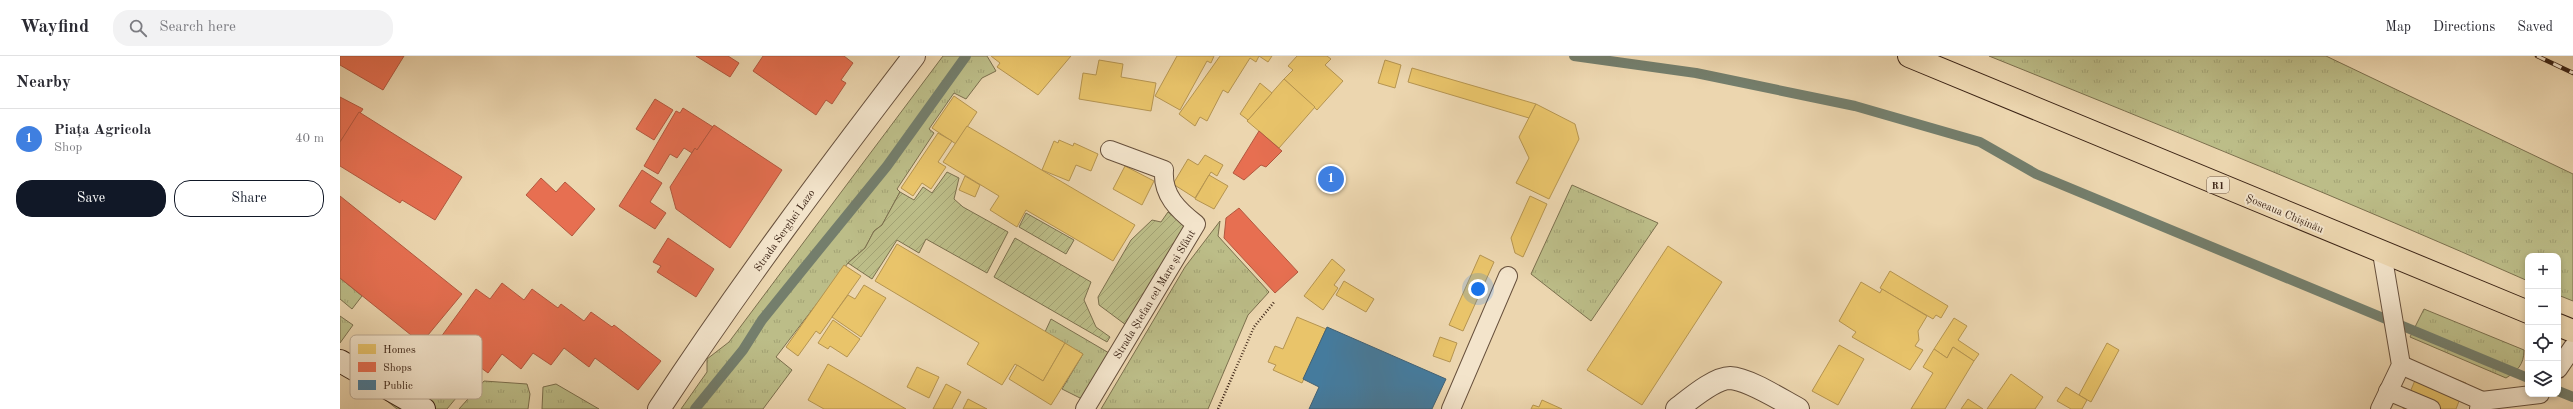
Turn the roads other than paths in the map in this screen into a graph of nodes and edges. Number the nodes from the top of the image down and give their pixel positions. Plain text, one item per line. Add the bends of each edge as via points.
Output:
1 (914, 56) edge
2 (1909, 56) edge
3 (1110, 150) dead end
4 (2382, 253) junction
5 (1508, 276) dead end
6 (2525, 311) edge
7 (2561, 326) edge
8 (2573, 331) edge
9 (2573, 347) edge
10 (340, 361) edge
11 (2561, 364) edge
12 (2401, 366) junction
13 (350, 367) edge
14 (2388, 391) junction
15 (2525, 397) edge
16 (406, 399) edge
17 (2480, 405) edge
18 (424, 409) edge
19 (660, 409) edge
20 (1085, 409) edge
21 (1451, 409) edge
22 (1677, 409) edge
23 (1798, 409) edge
24 (2381, 409) edge
25 (2431, 409) edge

1 - 19 street, Strada Serghei Lazo via 813,188 691,360
2 - 4 highway, Șoseaua Chișinău / R1
3 - 20 lane, Strada Ștefan cel Mare și Sfânt via 1159,166 1164,170 1164,187 1173,204 1196,224
4 - 6 highway, Șoseaua Chișinău / R1
4 - 12 lane
5 - 21 lane
7 - 8 highway
9 - 11 lane
10 - 13 street
12 - 14 lane
12 - 17 lane
14 - 24 lane
14 - 25 lane
15 - 17 lane
16 - 18 street
22 - 23 street via 1712,384 1730,378 1751,385

